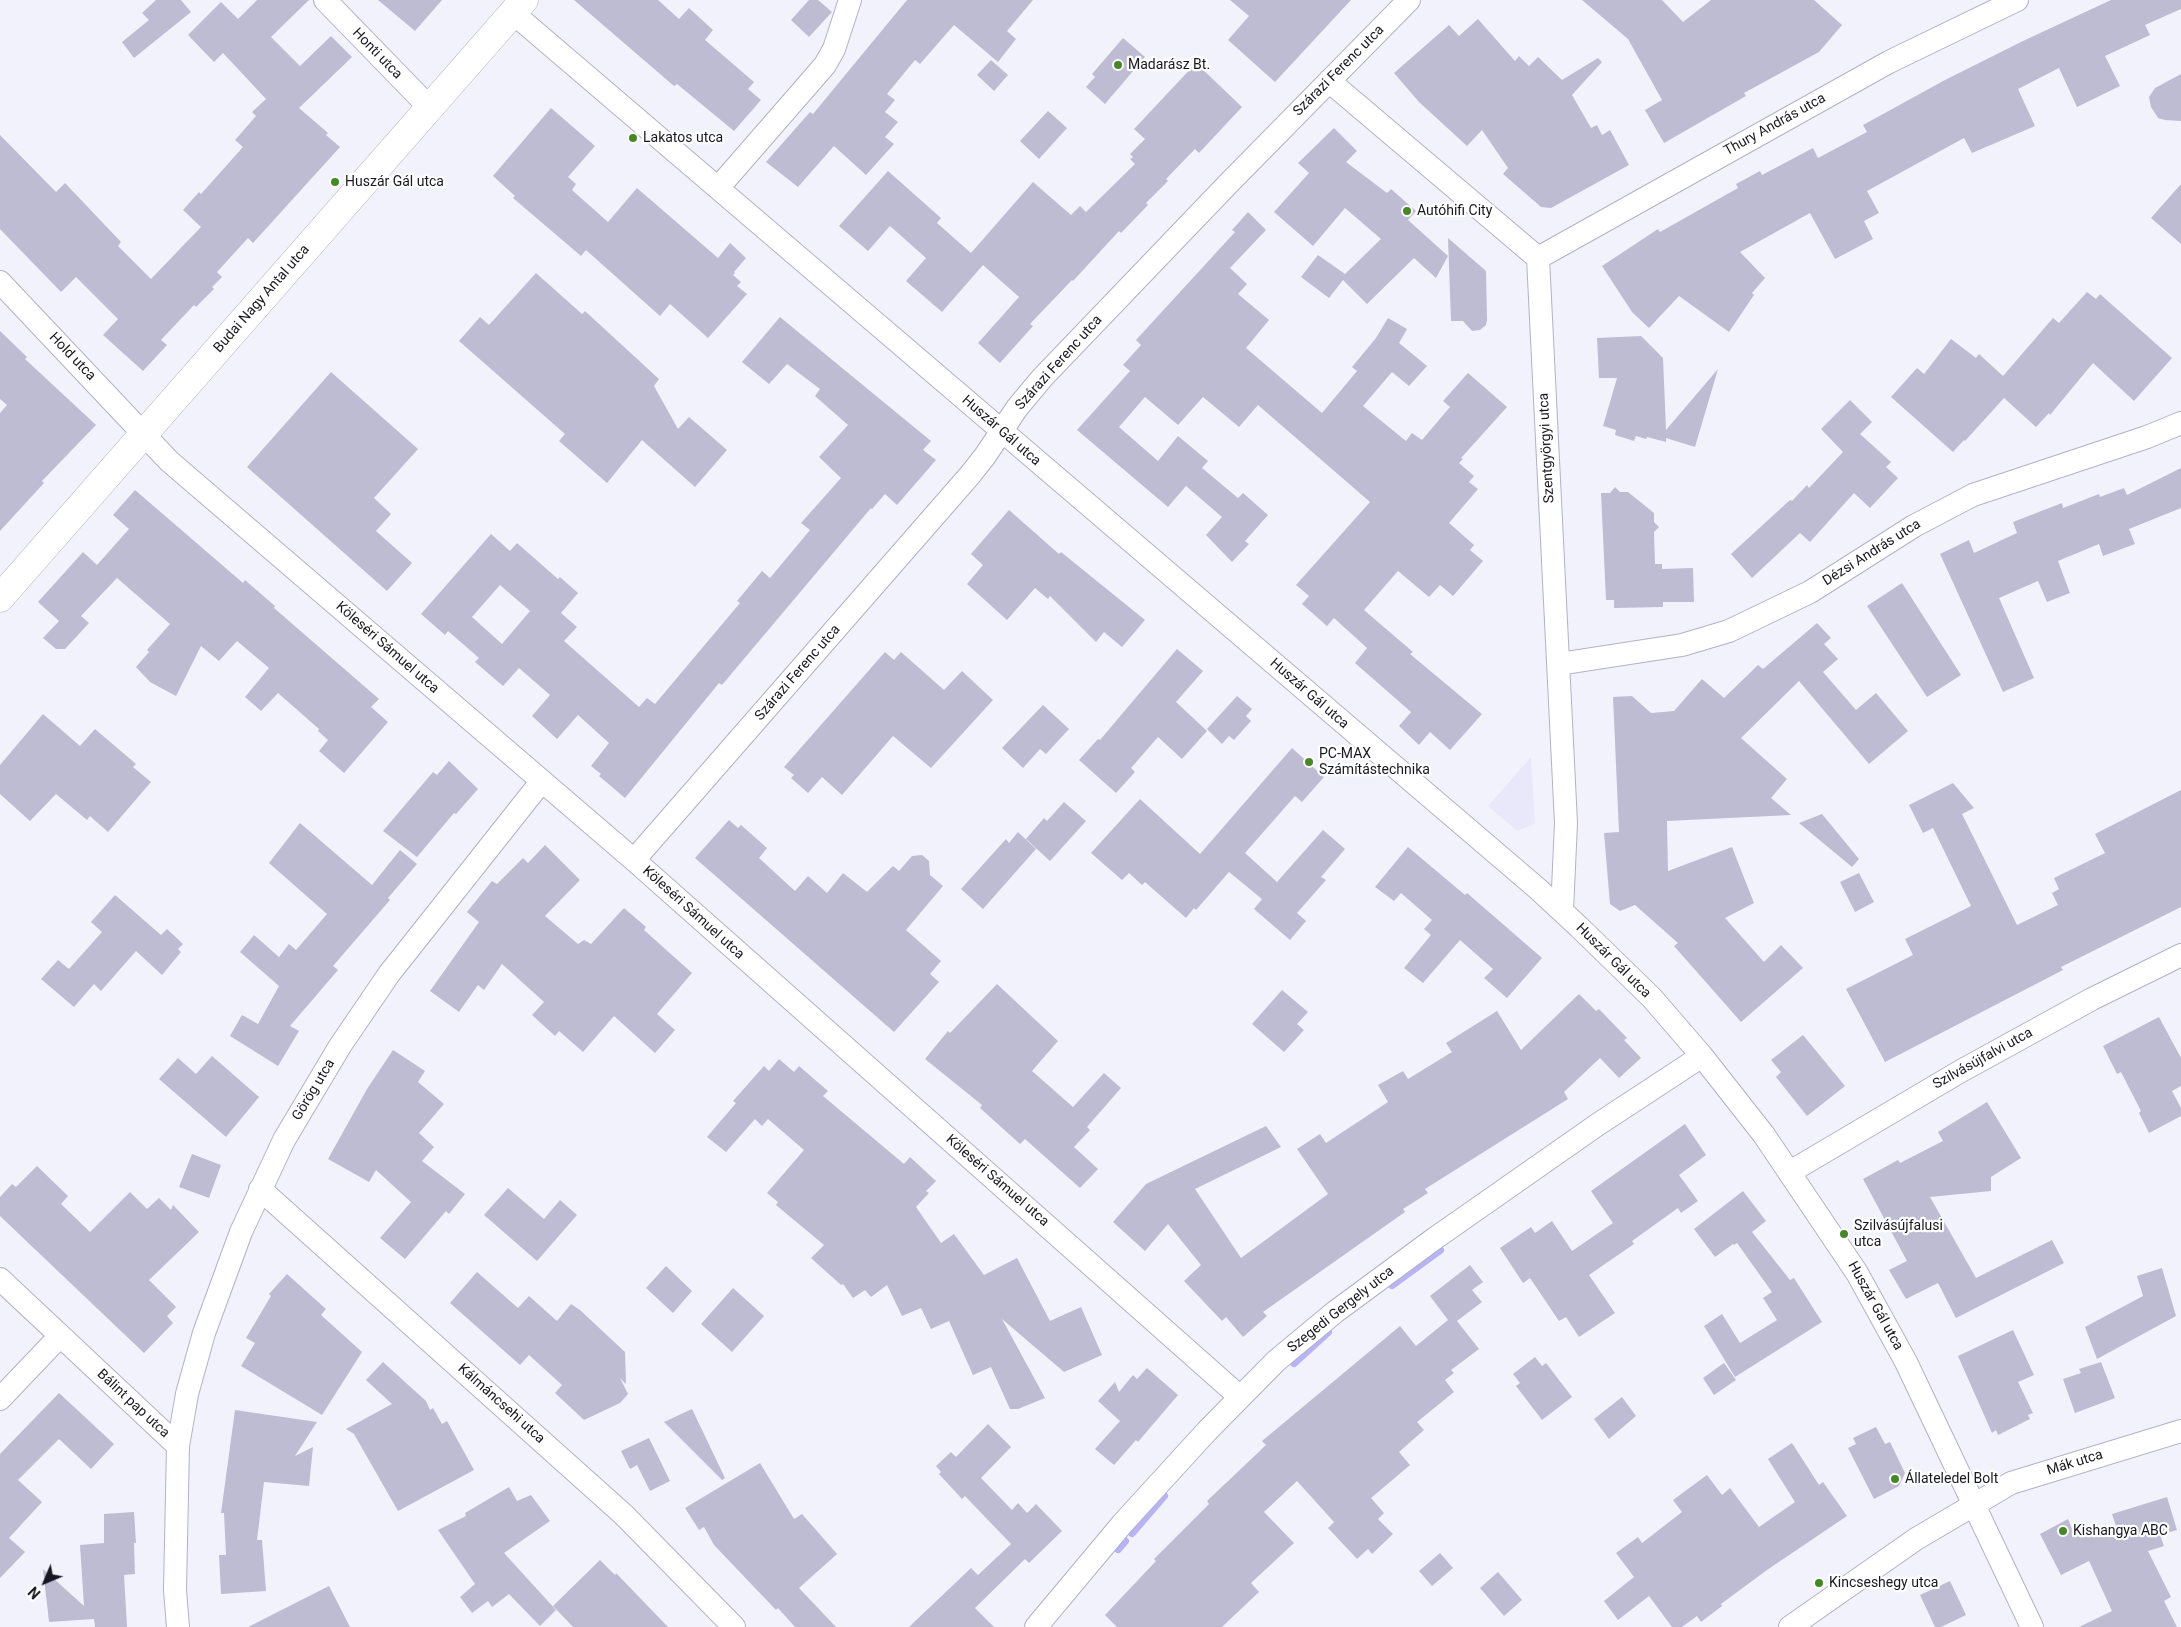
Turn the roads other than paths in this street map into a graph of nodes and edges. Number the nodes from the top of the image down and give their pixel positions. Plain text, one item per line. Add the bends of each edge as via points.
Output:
1 (325, 0) edge
2 (850, 0) edge
3 (1409, 0) edge
4 (2017, 0) edge
5 (519, 6) edge
6 (1329, 82) junction
7 (429, 107) junction
8 (718, 188) junction
9 (1538, 258) junction
10 (0, 282) edge
11 (2181, 423) edge
12 (1001, 431) junction
13 (144, 433) junction
14 (0, 598) edge
15 (1559, 664) junction
16 (541, 782) junction
17 (634, 860) junction
18 (1562, 911) junction
19 (2181, 955) edge
20 (1702, 1056) junction
21 (1790, 1172) junction
22 (260, 1188) junction
23 (0, 1279) edge
24 (60, 1336) junction
25 (1240, 1396) junction
26 (0, 1399) edge
27 (2181, 1431) edge
28 (178, 1446) junction
29 (1973, 1504) junction
30 (178, 1627) edge
31 (734, 1627) edge
32 (1036, 1627) edge
33 (1790, 1627) edge
34 (2032, 1627) edge

1 - 7 street, Honti utca
2 - 8 street via 834,49 825,65
3 - 6 street, Szárazi Ferenc utca
4 - 9 street, Thury András utca via 1880,66
5 - 7 street, Budai Nagy Antal utca
5 - 8 street, Huszár Gál utca
6 - 9 street
6 - 12 street, Szárazi Ferenc utca via 1042,378
7 - 13 street, Budai Nagy Antal utca
8 - 12 street, Huszár Gál utca
9 - 15 street, Szentgyörgyi utca
10 - 13 street, Hold utca
11 - 15 street, Dézsi András utca via 1973,495 1914,526 1810,592 1729,631 1682,645
12 - 17 street, Szárazi Ferenc utca via 970,475
12 - 18 street, Huszár Gál utca
13 - 14 street, Budai Nagy Antal utca
13 - 16 street, Köleséri Sámuel utca via 169,461
15 - 18 street, Szentgyörgyi utca via 1566,823
16 - 17 street, Köleséri Sámuel utca
16 - 22 street, Görög utca via 384,982 340,1046 284,1140
17 - 25 street, Köleséri Sámuel utca
18 - 20 street, Huszár Gál utca via 1652,998
19 - 21 street, Szilvásújfalvi utca via 1961,1071
20 - 21 street, Huszár Gál utca
20 - 25 street, Szegedi Gergely utca via 1360,1292 1276,1361
21 - 29 street, Huszár Gál utca via 1873,1301 1906,1362
22 - 28 street, Görög utca via 204,1333 187,1394
22 - 31 street, Kálmáncsehi utca via 624,1515
23 - 24 street, Bálint pap utca
24 - 26 street
24 - 28 street, Bálint pap utca
25 - 32 street, Szegedi Gergely utca via 1123,1523
27 - 29 street, Mák utca via 2025,1477
28 - 30 street, Bálint pap utca via 174,1590
29 - 33 street via 1893,1554
29 - 34 street, Huszár Gál utca

